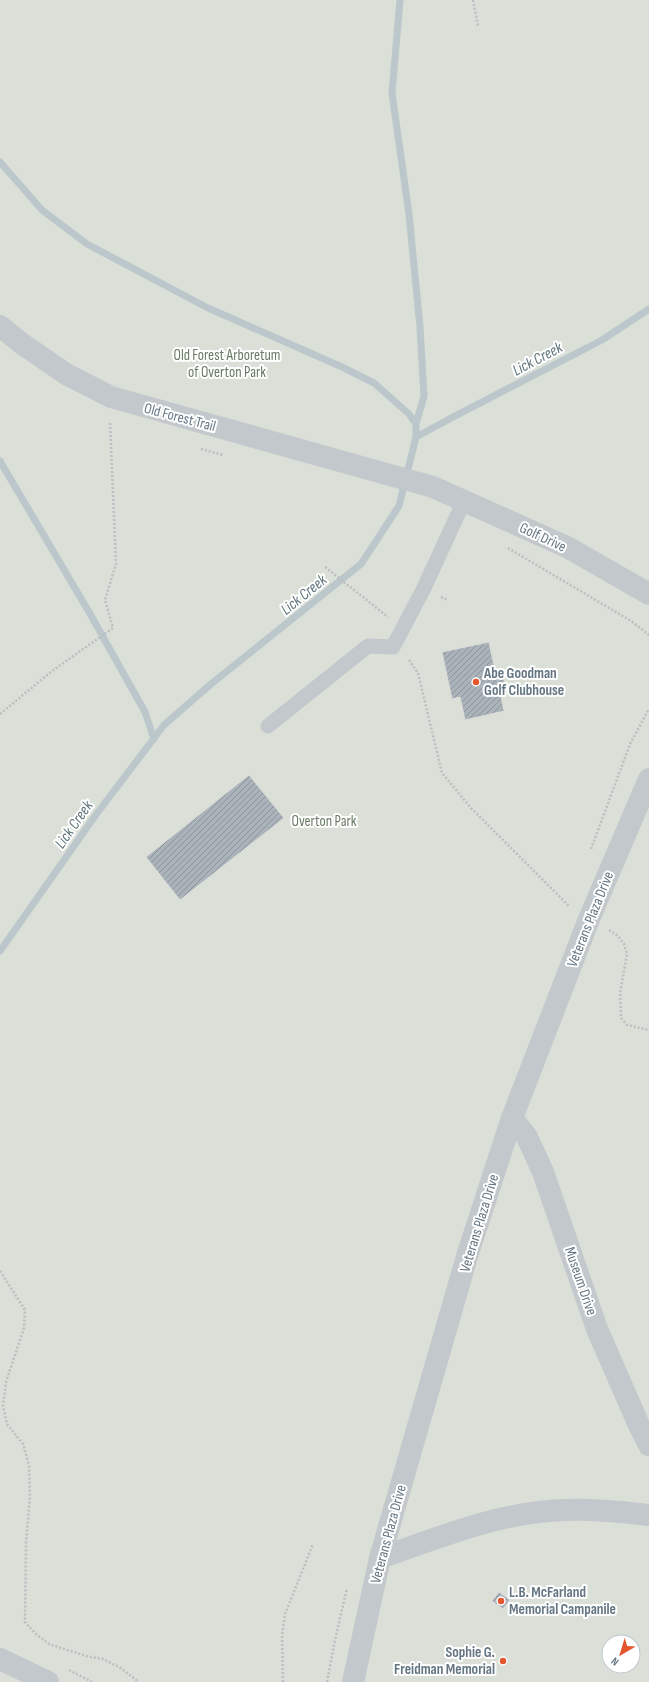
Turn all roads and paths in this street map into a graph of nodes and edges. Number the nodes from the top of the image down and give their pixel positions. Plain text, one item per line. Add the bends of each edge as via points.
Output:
1 (473, 0) edge
2 (478, 26) dead end
3 (0, 326) edge
4 (110, 417) dead end
5 (433, 487) joint
6 (464, 501) junction
7 (504, 546) dead end
8 (325, 567) dead end
9 (649, 594) edge
10 (390, 619) dead end
11 (649, 635) edge
12 (393, 647) junction
13 (0, 714) edge
14 (268, 726) dead end
15 (649, 779) edge
16 (571, 908) dead end
17 (606, 928) dead end
18 (649, 1030) edge
19 (512, 1118) junction
20 (0, 1271) edge
21 (649, 1446) edge
22 (649, 1515) edge
23 (313, 1544) dead end
24 (380, 1558) junction
25 (0, 1658) edge
26 (48, 1682) edge
27 (139, 1682) edge
28 (283, 1682) edge
29 (352, 1682) edge

1 - 2 path
3 - 5 street, Old Forest Trail via 66,374 111,397
4 - 13 path via 116,564 105,600 113,628 52,671
5 - 6 street, Golf Drive
6 - 9 street, Golf Drive via 567,547
6 - 12 lane via 424,588
7 - 11 path via 631,620
8 - 10 path
12 - 14 lane via 368,646
12 - 16 path via 407,658 418,673 442,773 471,808
15 - 19 street, Veterans Plaza Drive via 589,919
17 - 18 path via 618,936 627,954 620,993 621,1018 627,1025
19 - 21 street, Museum Drive via 527,1137 543,1172 597,1329
19 - 24 street, Veterans Plaza Drive via 468,1253
20 - 27 path via 24,1310 24,1328 6,1382 3,1406 7,1424 23,1444 29,1466 25,1622 48,1644 103,1659
22 - 24 street via 567,1510 515,1516 469,1527
23 - 28 path via 285,1614 282,1635
24 - 29 street, Veterans Plaza Drive
25 - 26 street

